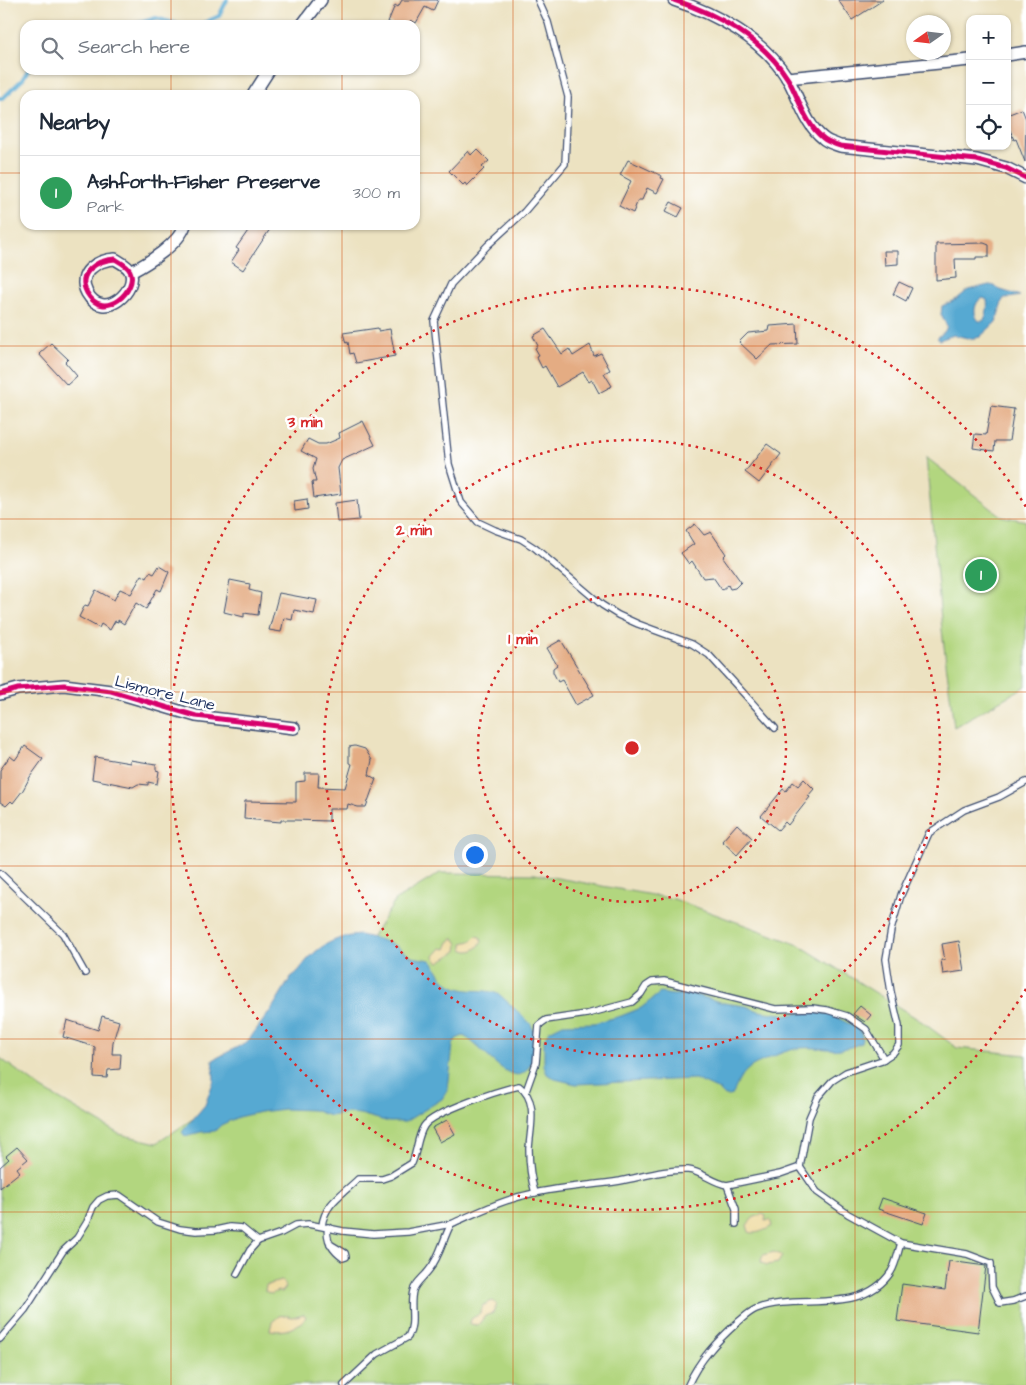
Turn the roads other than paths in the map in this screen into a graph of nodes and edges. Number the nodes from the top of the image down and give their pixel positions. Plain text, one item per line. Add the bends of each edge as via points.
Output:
1 (320, 0) edge
2 (538, 0) edge
3 (674, 0) edge
4 (306, 20) edge
5 (1026, 52) edge
6 (1011, 54) edge
7 (966, 60) edge
8 (266, 75) edge
9 (787, 78) junction
10 (256, 90) edge
11 (1026, 178) edge
12 (183, 230) edge
13 (131, 272) junction
14 (0, 694) edge
15 (294, 728) dead end
16 (775, 728) dead end
17 (1026, 782) edge
18 (0, 873) edge
19 (85, 973) dead end
20 (884, 1058) junction
21 (526, 1092) junction
22 (800, 1167) junction
23 (727, 1185) junction
24 (535, 1193) junction
25 (451, 1224) junction
26 (736, 1224) dead end
27 (325, 1226) junction
28 (258, 1241) junction
29 (330, 1244) dead end
30 (901, 1244) junction
31 (238, 1274) dead end
32 (1026, 1296) edge
33 (0, 1339) edge
34 (344, 1385) edge
35 (688, 1385) edge

1 - 4 street
2 - 16 lane via 548,22 568,97 565,164 524,212 450,284 434,321 448,464 461,502 478,522 535,548 618,615 692,644 709,655
3 - 9 street via 695,7 740,31 758,45
5 - 6 street
7 - 9 street
8 - 10 street
9 - 11 street via 813,128 824,140 840,146 977,160
12 - 13 street via 163,251
13 - 13 street via 115,259 107,260 88,271 84,287 96,302 112,305 128,288
14 - 15 street, Lismore Lane via 64,685 111,692 196,716
17 - 20 lane via 999,797 964,810 929,833 901,895 891,930 886,959 899,1026 899,1045
18 - 19 lane via 63,934
20 - 21 lane via 866,1029 847,1016 812,1008 775,1009 664,980 646,986 632,1002 546,1020 539,1025 536,1063
20 - 22 lane via 846,1072 832,1081 818,1097 809,1118
21 - 24 lane via 533,1115 529,1151
21 - 27 lane via 519,1086 506,1088 428,1120 422,1128 412,1163 382,1179 358,1179 330,1204 323,1217
22 - 23 lane
22 - 30 lane via 817,1192
23 - 24 lane via 691,1170 677,1170
23 - 26 lane via 736,1209
24 - 25 lane via 503,1202
25 - 27 lane via 373,1234
25 - 34 lane via 431,1268 413,1290 412,1325 408,1337 377,1354
27 - 28 lane via 296,1225
27 - 29 lane
28 - 31 lane
28 - 33 lane via 242,1228 180,1229 158,1222 118,1196 107,1196 93,1207 77,1238 63,1251 25,1310
30 - 32 lane via 967,1254 991,1263 992,1288 1000,1303
30 - 35 lane via 892,1271 877,1288 856,1297 782,1303 753,1310 716,1342

